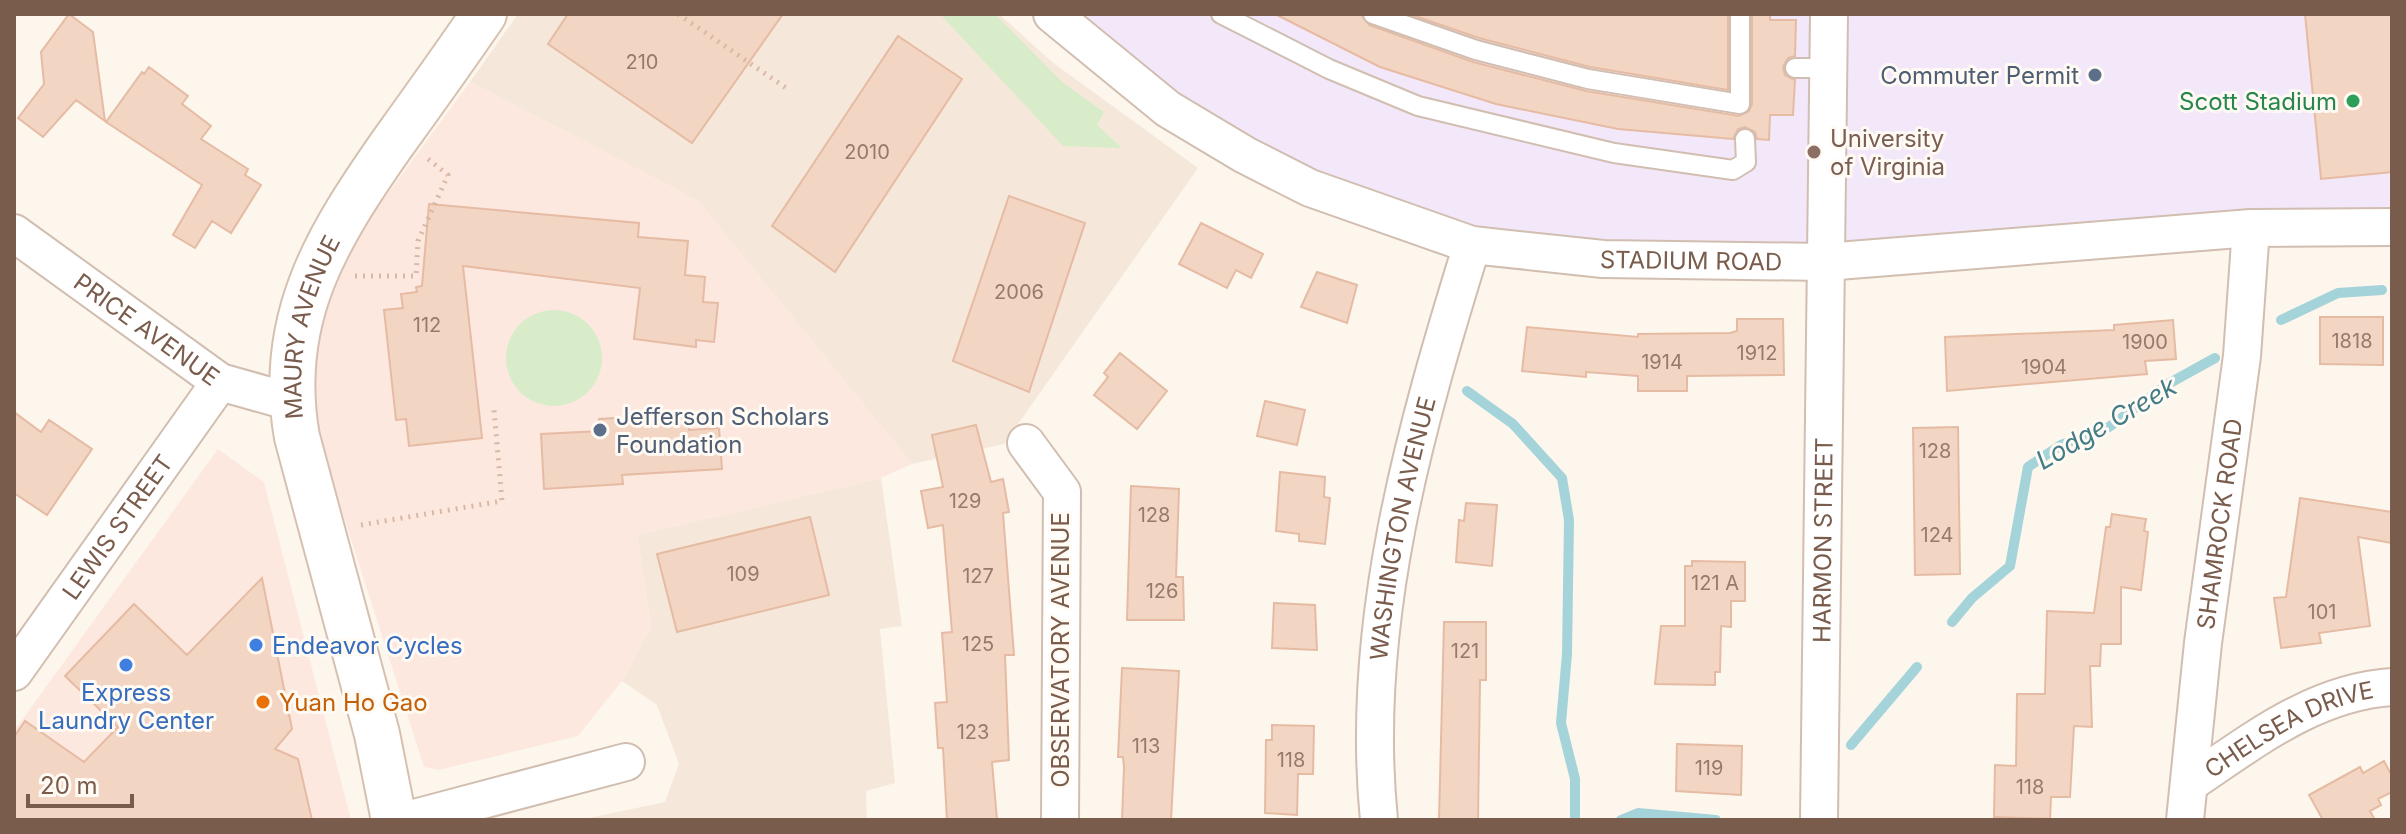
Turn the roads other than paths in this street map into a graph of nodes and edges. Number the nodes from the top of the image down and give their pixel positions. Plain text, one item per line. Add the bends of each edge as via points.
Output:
1 (484, 14) edge
2 (1052, 14) edge
3 (1221, 14) edge
4 (1373, 14) edge
5 (1740, 14) edge
6 (1829, 14) edge
7 (1745, 139) dead end
8 (2392, 227) edge
9 (2251, 228) junction
10 (14, 233) edge
11 (1472, 245) junction
12 (1825, 262) junction
13 (220, 382) junction
14 (291, 402) junction
15 (1026, 443) dead end
16 (14, 672) edge
17 (2392, 687) edge
18 (626, 762) dead end
19 (2190, 783) junction
20 (394, 820) edge
21 (407, 820) edge
22 (1060, 820) edge
23 (1379, 820) edge
24 (1819, 820) edge
25 (2185, 820) edge

1 - 14 main road, MAURY AVENUE via 327,244 296,331
2 - 11 street, STADIUM ROAD via 1168,109 1245,155 1350,204
3 - 7 lane via 1329,69 1418,106 1519,133 1733,170 1746,162
4 - 5 lane via 1476,50 1588,79 1740,104
6 - 12 street, HARMON STREET via 1812,68
8 - 9 street, STADIUM ROAD
9 - 12 street, STADIUM ROAD
9 - 19 street, SHAMROCK ROAD via 2242,356 2203,643
10 - 13 street, PRICE AVENUE
11 - 12 street, STADIUM ROAD via 1603,259
11 - 23 street, WASHINGTON AVENUE via 1425,397 1394,539 1380,650
12 - 24 street, HARMON STREET
13 - 14 street, PRICE AVENUE
13 - 16 street, LEWIS STREET
14 - 20 main road, MAURY AVENUE via 377,734
15 - 22 street, OBSERVATORY AVENUE via 1062,492
17 - 19 street, CHELSEA DRIVE via 2339,695 2283,722
18 - 21 street
19 - 25 street, SHAMROCK ROAD

